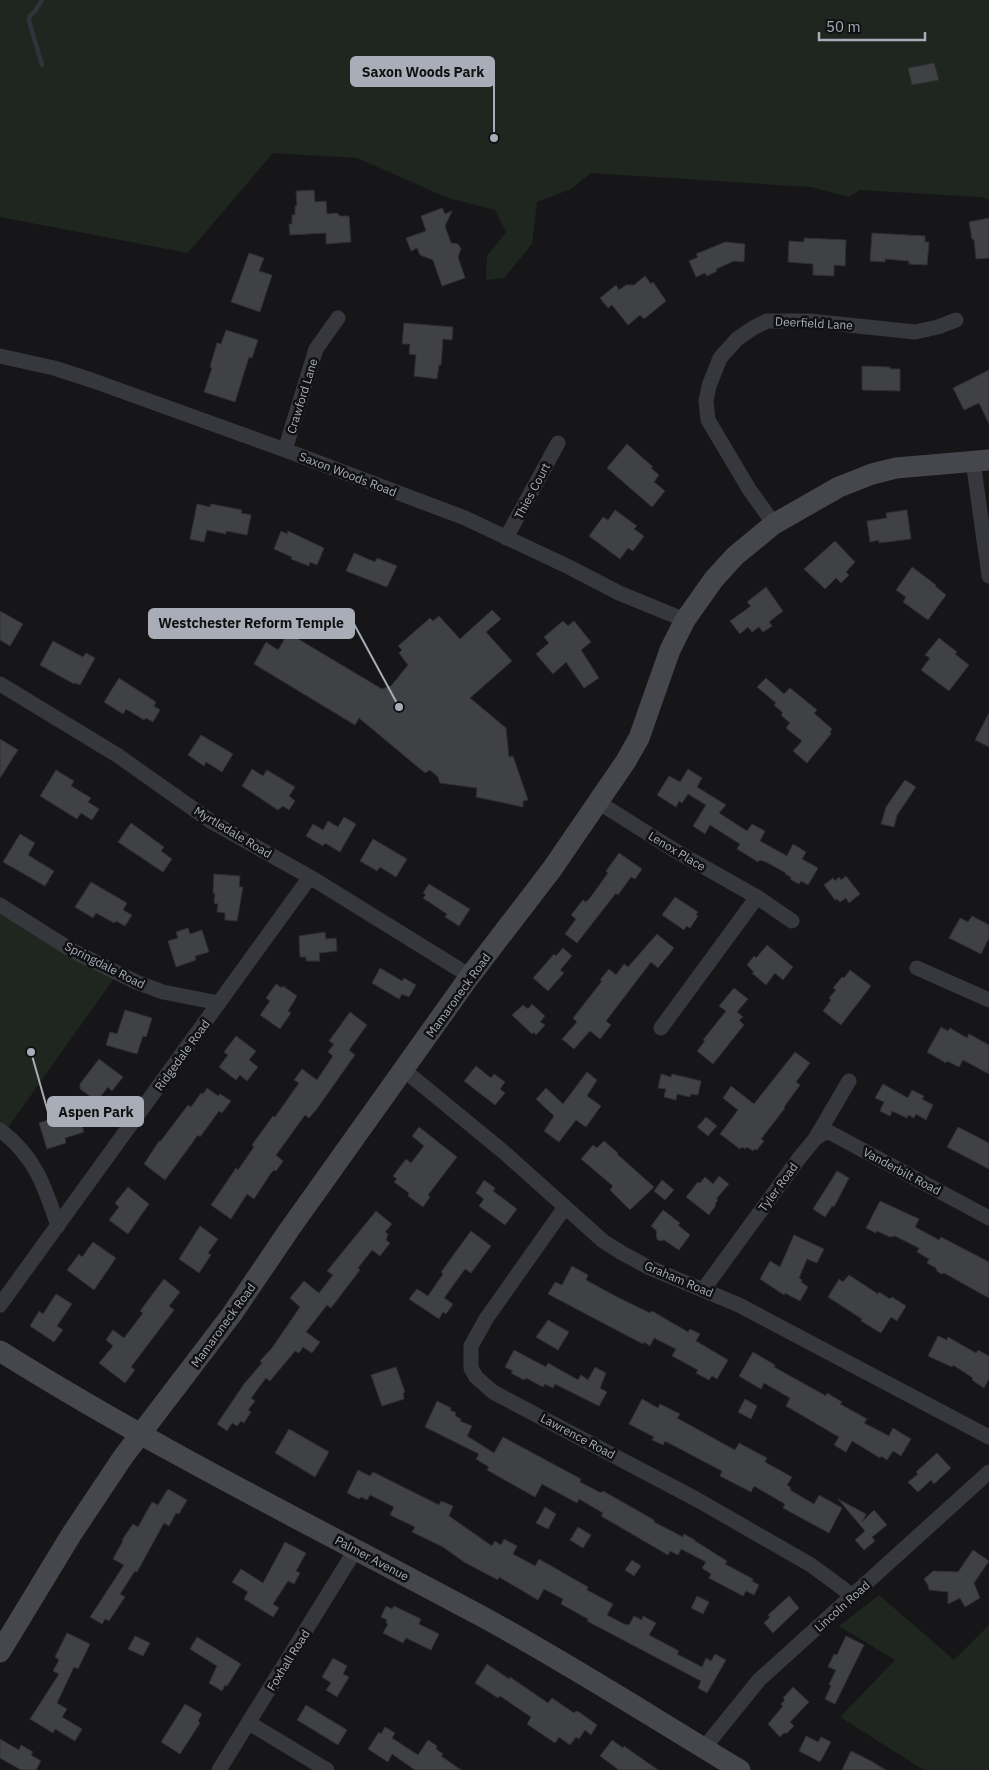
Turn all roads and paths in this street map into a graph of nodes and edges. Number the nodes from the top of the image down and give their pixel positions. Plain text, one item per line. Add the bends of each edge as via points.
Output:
1 (338, 318) dead end
2 (956, 320) dead end
3 (0, 356) edge
4 (558, 443) dead end
5 (285, 450) junction
6 (981, 461) edge
7 (774, 524) junction
8 (506, 538) junction
9 (989, 576) edge
10 (685, 620) junction
11 (0, 684) edge
12 (598, 802) junction
13 (310, 877) junction
14 (757, 897) junction
15 (0, 905) edge
16 (792, 921) dead end
17 (916, 968) dead end
18 (470, 976) junction
19 (989, 1000) edge
20 (218, 1003) junction
21 (661, 1028) dead end
22 (404, 1070) junction
23 (849, 1081) dead end
24 (0, 1130) edge
25 (815, 1139) junction
26 (565, 1207) junction
27 (989, 1218) edge
28 (58, 1226) junction
29 (704, 1290) junction
30 (0, 1305) edge
31 (0, 1351) edge
32 (140, 1435) junction
33 (989, 1437) edge
34 (989, 1472) edge
35 (356, 1549) junction
36 (853, 1596) junction
37 (0, 1652) edge
38 (249, 1723) junction
39 (704, 1748) junction
40 (219, 1770) edge
41 (326, 1770) edge
42 (740, 1770) edge

1 - 5 street, Crawford Lane via 316,348
2 - 7 street, Deerfield Lane via 915,332 810,321 767,321 737,339 720,358 706,401 708,420
3 - 5 street, Saxon Woods Road via 94,381
4 - 8 street, Thies Court
5 - 8 street, Saxon Woods Road via 465,518
6 - 7 street, Mamaroneck Road via 896,468 872,474 839,487
6 - 9 street
7 - 10 street, Mamaroneck Road via 714,579
8 - 10 street, Saxon Woods Road via 619,593
10 - 12 street, Mamaroneck Road via 670,650 638,738
11 - 13 street, Myrtledale Road via 117,755 212,822
12 - 14 street, Lenox Place
12 - 18 street, Mamaroneck Road via 552,869
13 - 18 street, Myrtledale Road
13 - 20 street, Ridgedale Road
14 - 16 street, Lenox Place
14 - 21 street
15 - 20 street, Springdale Road via 73,951 136,982 163,992
17 - 19 street
18 - 22 street, Mamaroneck Road
20 - 28 street, Ridgedale Road
22 - 26 street, Graham Road
22 - 32 street, Mamaroneck Road via 232,1314
23 - 25 street, Tyler Road
24 - 28 street via 28,1156 47,1192
25 - 27 street, Vanderbilt Road via 830,1132
25 - 29 street, Tyler Road
26 - 29 street, Graham Road via 603,1241 622,1253
26 - 36 street, Lawrence Road via 486,1319 471,1346 471,1368 476,1377 492,1392 696,1499 811,1565
28 - 30 street, Ridgedale Road
29 - 33 street, Graham Road via 739,1305
31 - 32 street, Palmer Avenue
32 - 35 street, Palmer Avenue
32 - 37 street, Mamaroneck Road via 71,1535
34 - 36 street, Lincoln Road
35 - 38 street, Foxhall Road
35 - 39 street, Palmer Avenue via 486,1618
36 - 39 street, Lincoln Road via 759,1680
38 - 40 street, Foxhall Road
38 - 41 street
39 - 42 street, Palmer Avenue

